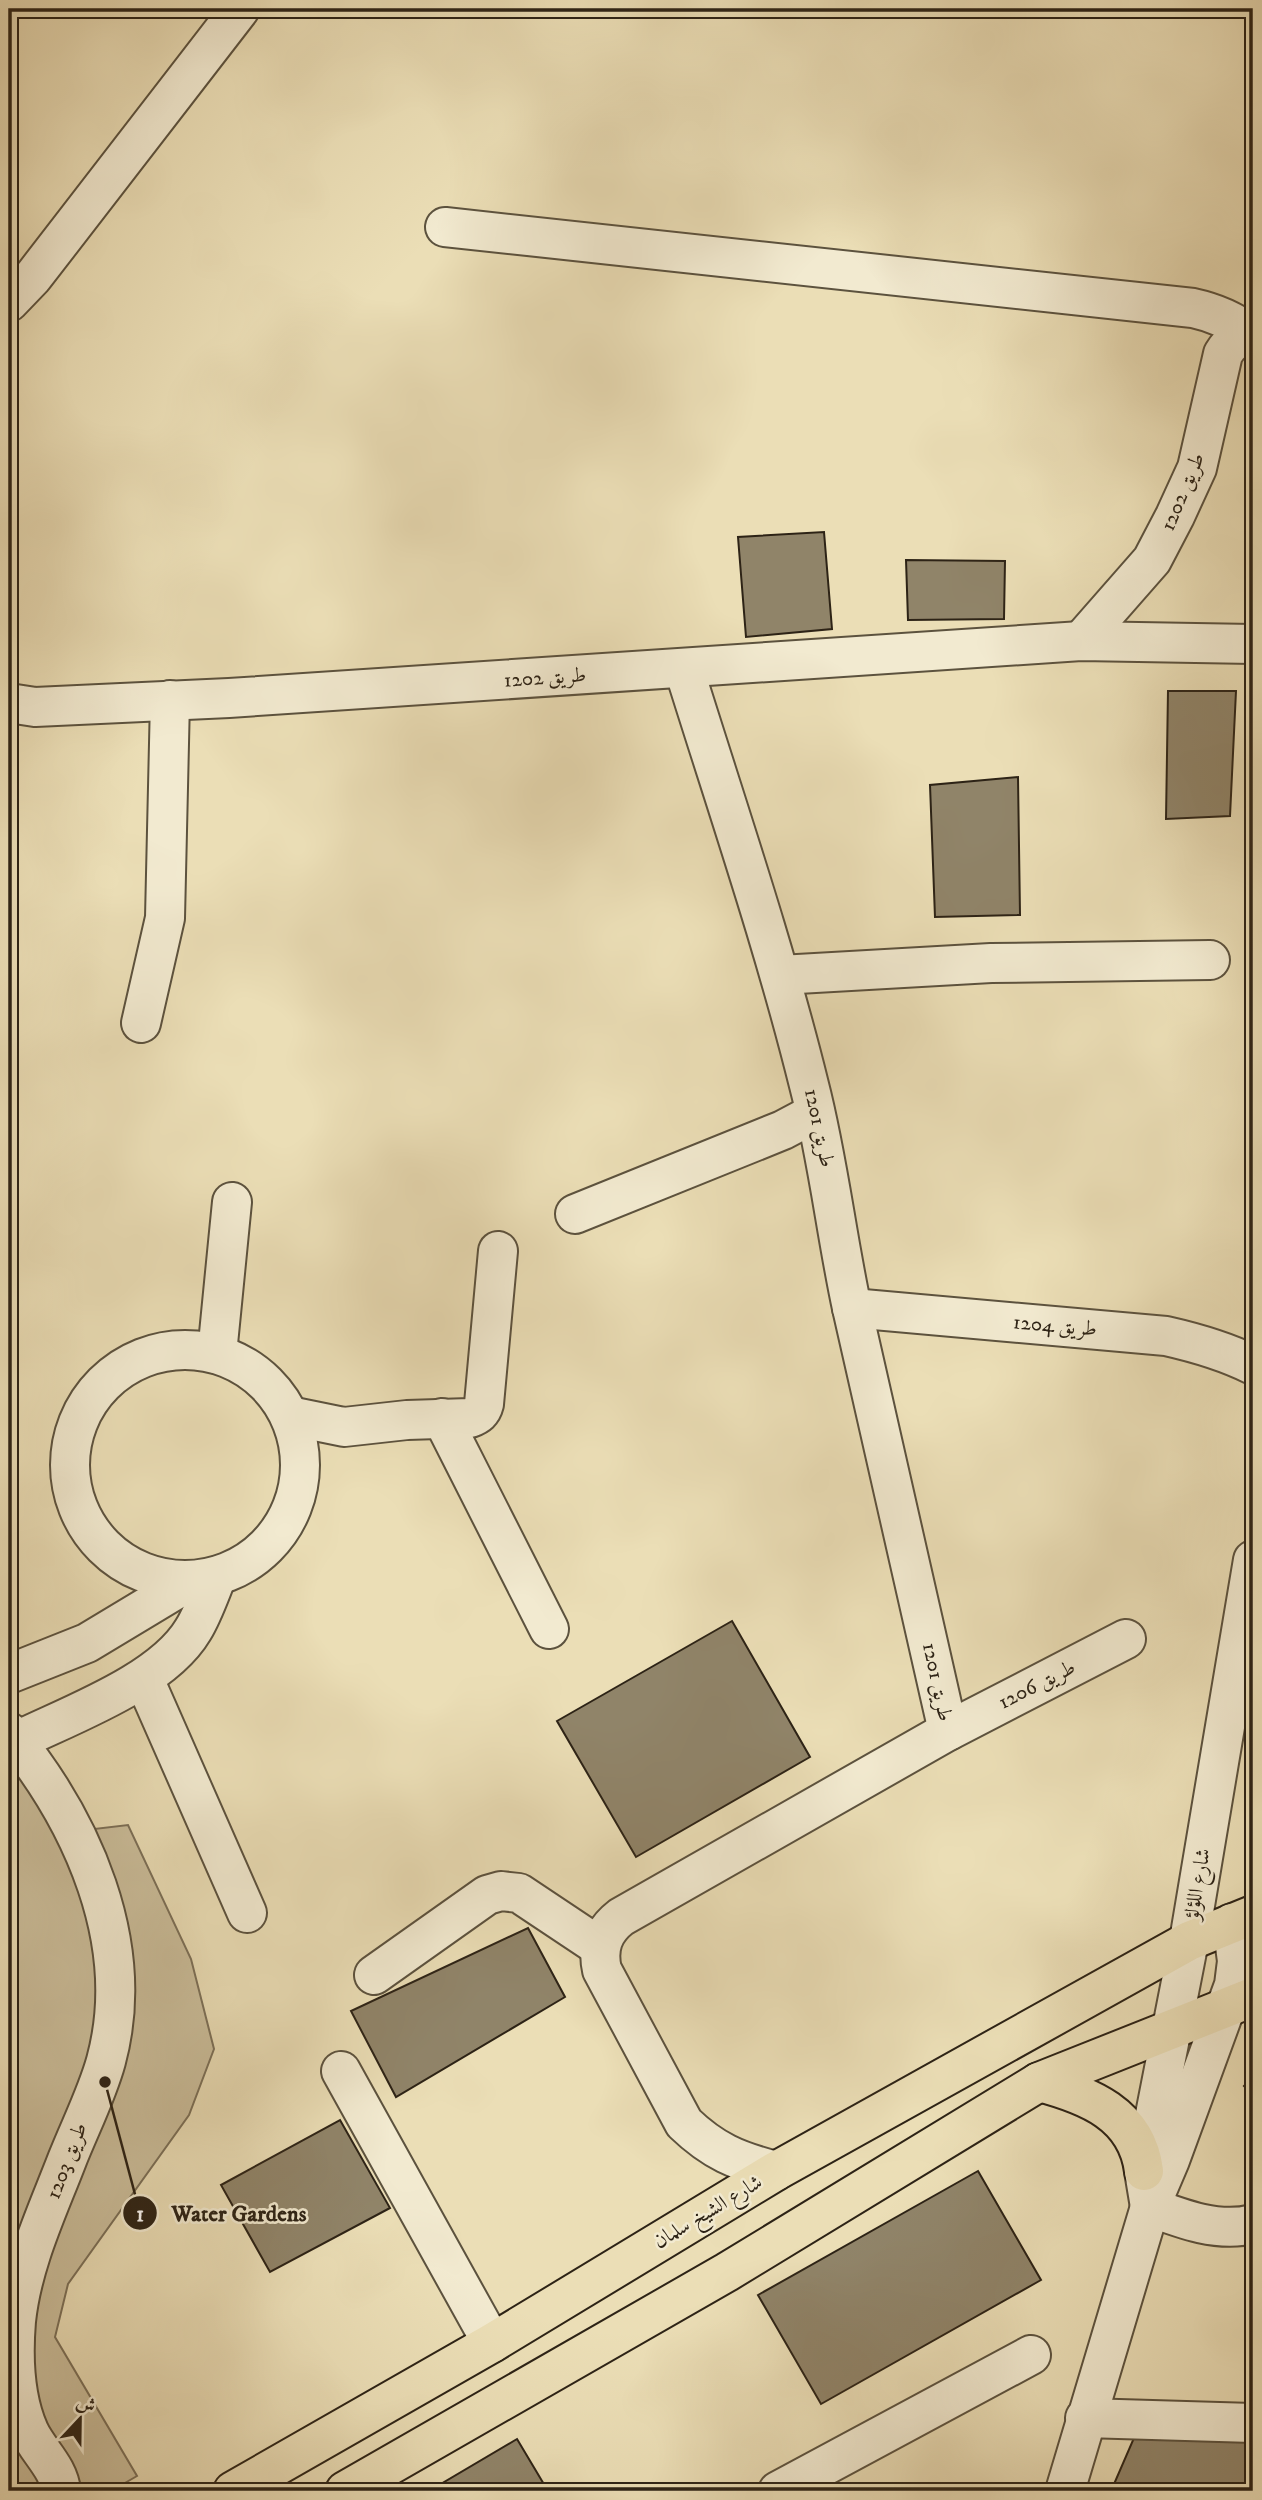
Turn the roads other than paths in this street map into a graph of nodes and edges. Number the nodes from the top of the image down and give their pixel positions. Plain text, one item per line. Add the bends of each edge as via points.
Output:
1 (240, 9) edge
2 (445, 227) dead end
3 (9, 302) edge
4 (1253, 335) edge
5 (1081, 641) junction
6 (1253, 644) edge
7 (684, 669) junction
8 (170, 699) junction
9 (9, 703) edge
10 (1210, 960) dead end
11 (779, 975) junction
12 (141, 1023) dead end
13 (815, 1113) junction
14 (232, 1202) dead end
15 (575, 1214) dead end
16 (498, 1251) dead end
17 (852, 1308) junction
18 (216, 1354) junction
19 (1253, 1365) edge
20 (290, 1416) junction
21 (442, 1418) junction
22 (1253, 1560) edge
23 (204, 1578) junction
24 (549, 1629) dead end
25 (1126, 1639) dead end
26 (9, 1674) edge
27 (144, 1679) junction
28 (948, 1731) junction
29 (13, 1736) edge
30 (247, 1913) dead end
31 (1242, 1919) edge
32 (1189, 1941) junction
33 (600, 1947) junction
34 (374, 1975) dead end
35 (1240, 2002) edge
36 (1173, 2029) junction
37 (341, 2071) dead end
38 (1040, 2082) junction
39 (776, 2171) junction
40 (1147, 2189) junction
41 (1253, 2224) edge
42 (492, 2343) junction
43 (1031, 2355) dead end
44 (1085, 2418) junction
45 (1253, 2423) edge
46 (66, 2488) edge
47 (233, 2491) edge
48 (345, 2491) edge
49 (778, 2491) edge
50 (1065, 2491) edge

1 - 3 street
2 - 4 street via 1193,308 1224,317
4 - 5 street, طريق 1202 via 1240,336 1223,354 1197,468 1152,560
5 - 6 street, طريق 1202
5 - 7 street, طريق 1202
7 - 8 street, طريق 1202
7 - 11 street, طريق 1201
8 - 9 street, طريق 1202 via 35,707
8 - 12 street via 165,918
10 - 11 street via 991,963
11 - 13 street, طريق 1201
13 - 15 street
13 - 17 street, طريق 1201
14 - 18 street
16 - 21 street via 482,1410 470,1418
17 - 19 street, طريق 1204 via 1166,1336
17 - 28 street, طريق 1201
18 - 20 street via 260,1377
18 - 23 street via 160,1352 133,1362 90,1398 70,1451 78,1507 91,1532 111,1553 135,1569 162,1578
20 - 21 street via 344,1427
20 - 23 street via 299,1443 301,1471 285,1525 244,1565
21 - 24 street
22 - 32 street, شارع اللؤلؤ
23 - 26 street via 88,1643
23 - 27 street via 193,1631 171,1658
25 - 28 street, طريق 1206
27 - 29 street
27 - 30 street
28 - 33 street, طريق 1201 via 621,1917 609,1926
29 - 46 street, طريق 1203 via 66,1814 85,1852 102,1902 114,1974 115,2015 106,2062 32,2250 16,2321 17,2393 29,2431
31 - 32 main road, شارع الشيخ سلمان
31 - 35 street, شارع اللؤلؤ via 1234,1985
32 - 36 street, شارع اللؤلؤ
32 - 39 main road, شارع الشيخ سلمان
33 - 34 street via 519,1893 501,1891 487,1895
33 - 39 street via 607,1981 684,2123 724,2154
35 - 36 main road
35 - 40 street, شارع اللؤلؤ via 1171,2160
36 - 38 main road
36 - 40 street, شارع اللؤلؤ
37 - 42 street
38 - 40 main road via 1089,2098 1114,2115 1138,2145
38 - 48 main road via 727,2272
39 - 42 main road, شارع الشيخ سلمان
40 - 41 street via 1195,2223
40 - 44 street, شارع اللؤلؤ
42 - 47 main road, شارع الشيخ سلمان
43 - 49 street
44 - 45 street
44 - 50 street, شارع اللؤلؤ

